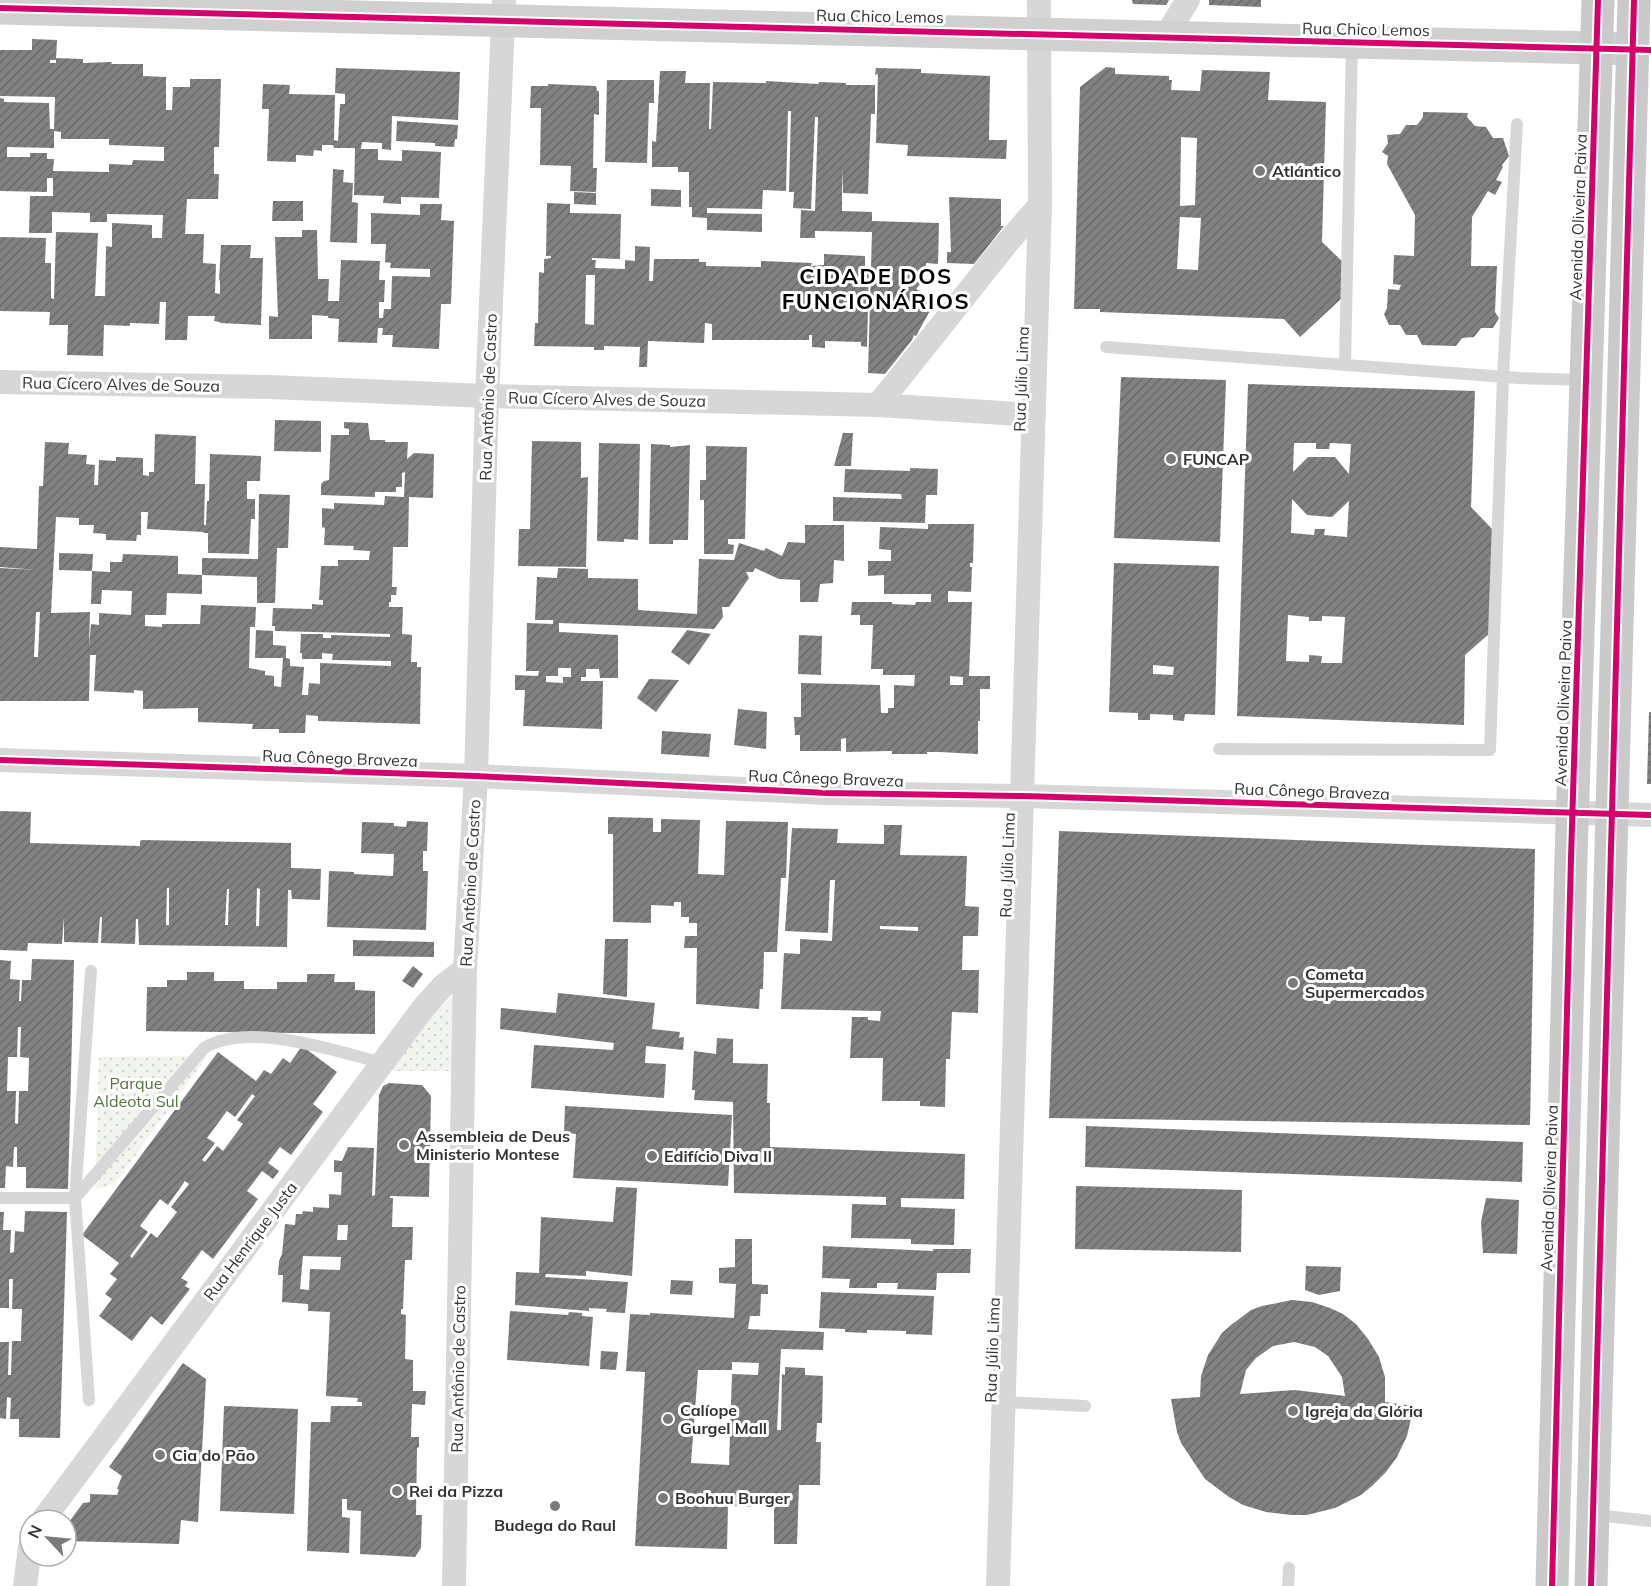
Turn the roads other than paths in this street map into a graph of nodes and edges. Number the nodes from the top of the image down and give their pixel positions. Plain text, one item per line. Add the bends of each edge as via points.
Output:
1 (1039, 0) edge
2 (1188, 0) edge
3 (1598, 0) edge
4 (1634, 0) edge
5 (0, 8) edge
6 (504, 10) edge
7 (1038, 33) junction
8 (1165, 37) junction
9 (1352, 43) junction
10 (1597, 48) junction
11 (1642, 49) edge
12 (1517, 124) dead end
13 (1040, 205) junction
14 (1106, 347) dead end
15 (1345, 364) junction
16 (1503, 376) junction
17 (1587, 380) junction
18 (0, 382) edge
19 (487, 396) junction
20 (878, 405) junction
21 (1034, 415) junction
22 (1219, 749) dead end
23 (0, 760) edge
24 (476, 776) junction
25 (1023, 796) junction
26 (1572, 813) junction
27 (1612, 814) junction
28 (1651, 815) edge
29 (465, 969) junction
30 (91, 971) dead end
31 (382, 1063) junction
32 (0, 1198) edge
33 (75, 1198) junction
34 (88, 1400) dead end
35 (1004, 1402) junction
36 (1085, 1406) dead end
37 (52, 1508) edge
38 (1594, 1515) junction
39 (1651, 1521) edge
40 (27, 1568) edge
41 (1289, 1568) dead end
42 (24, 1586) edge
43 (454, 1586) edge
44 (998, 1586) edge
45 (1288, 1586) edge
46 (1552, 1586) edge
47 (1591, 1586) edge

1 - 7 street, Rua Júlio Lima
2 - 8 street
3 - 10 main road, Avenida Oliveira Paiva
4 - 11 main road
5 - 6 street, Rua Chico Lemos
6 - 7 street, Rua Chico Lemos
6 - 19 street, Rua Antônio de Castro
7 - 8 street, Rua Chico Lemos
7 - 13 street, Rua Júlio Lima
8 - 9 street, Rua Chico Lemos
9 - 10 street, Rua Chico Lemos
9 - 15 lane
10 - 11 street, Rua Chico Lemos
10 - 17 main road, Avenida Oliveira Paiva
11 - 27 main road
12 - 16 lane
13 - 20 street
13 - 21 street, Rua Júlio Lima
14 - 15 lane
15 - 16 lane
16 - 17 lane
16 - 22 lane via 1490,750
17 - 26 main road, Avenida Oliveira Paiva
18 - 19 street, Rua Cícero Alves de Souza
19 - 20 street, Rua Cícero Alves de Souza
19 - 24 street, Rua Antônio de Castro
20 - 21 street, Rua Cícero Alves de Souza
21 - 25 street, Rua Júlio Lima
23 - 24 street, Rua Cônego Braveza
24 - 25 street, Rua Cônego Braveza via 827,793
24 - 29 street, Rua Antônio de Castro
25 - 26 street, Rua Cônego Braveza
25 - 35 street, Rua Júlio Lima
26 - 27 street, Rua Cônego Braveza
26 - 46 main road, Avenida Oliveira Paiva
27 - 28 street, Rua Cônego Braveza
27 - 38 main road
29 - 31 street, Rua Henrique Justa via 424,1007
29 - 43 street, Rua Antônio de Castro
30 - 33 lane
31 - 33 lane via 283,1038 216,1041 204,1048
31 - 37 street, Rua Henrique Justa
32 - 33 lane
33 - 34 lane
35 - 36 lane
35 - 44 street, Rua Júlio Lima
38 - 39 lane
38 - 47 main road
40 - 42 street
41 - 45 lane

